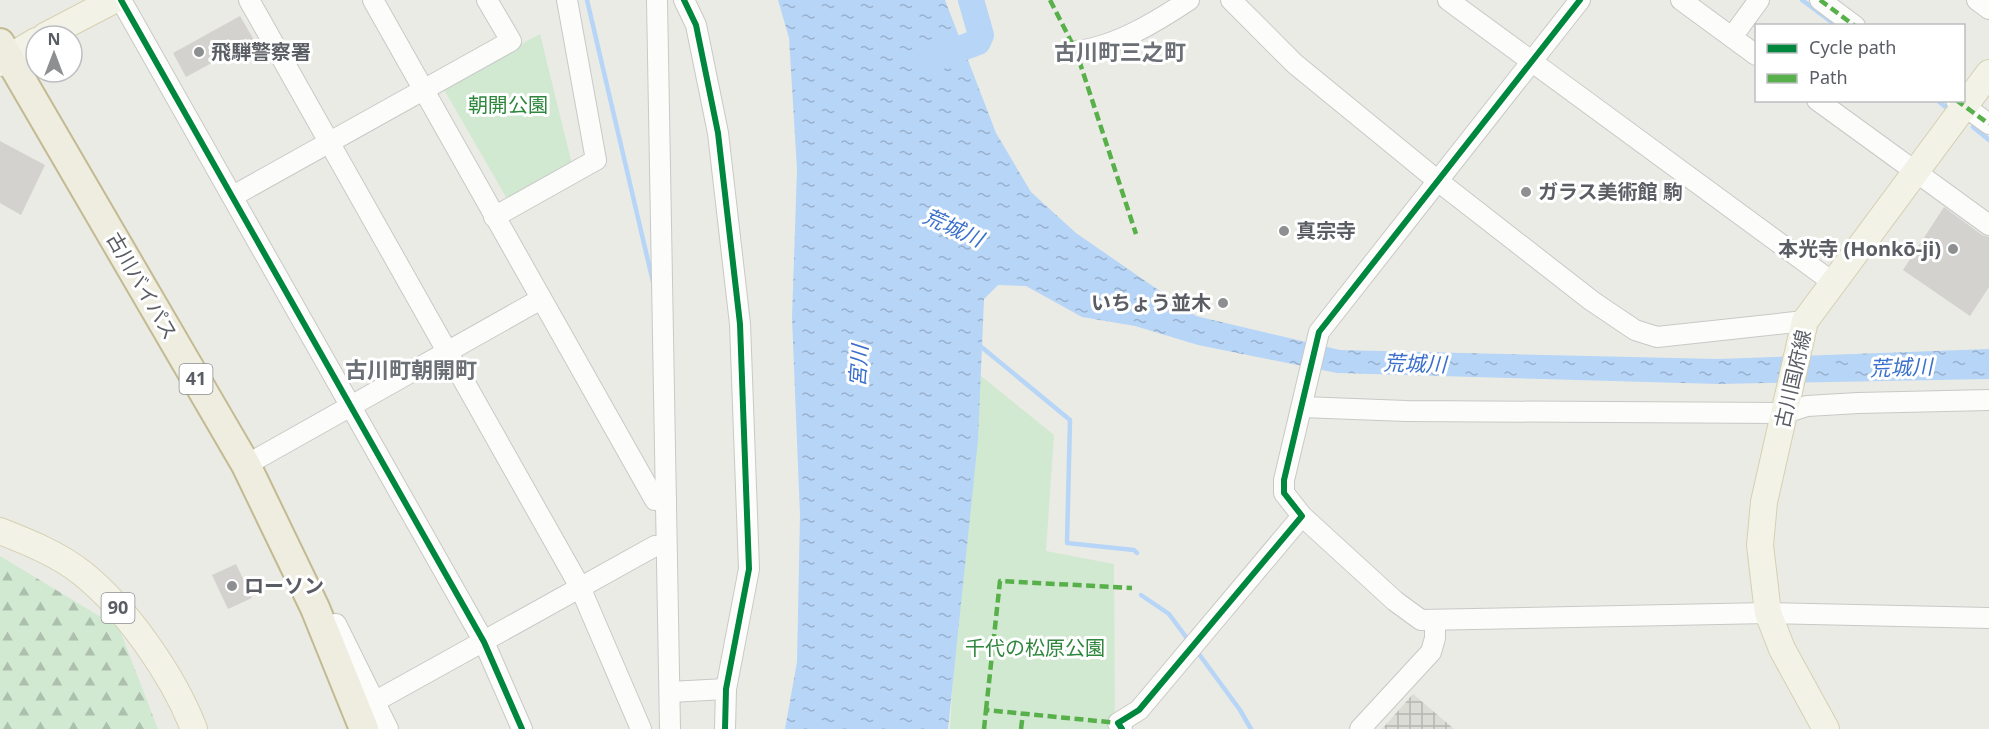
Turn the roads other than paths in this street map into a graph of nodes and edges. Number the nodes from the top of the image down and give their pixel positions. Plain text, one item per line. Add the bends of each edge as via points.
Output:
1 (114, 0) edge
2 (121, 0) edge
3 (249, 0) edge
4 (373, 0) edge
5 (487, 0) edge
6 (567, 0) edge
7 (657, 0) edge
8 (684, 0) edge
9 (693, 0) edge
10 (1189, 0) edge
11 (1231, 0) edge
12 (1448, 0) edge
13 (1580, 0) edge
14 (1681, 0) edge
15 (1759, 0) edge
16 (1820, 0) edge
17 (1977, 0) edge
18 (1989, 9) edge
19 (68, 24) edge
20 (1852, 24) edge
21 (696, 25) junction
22 (1732, 37) junction
23 (24, 46) edge
24 (1076, 51) dead end
25 (1755, 54) edge
26 (3, 55) edge
27 (1532, 63) junction
28 (1989, 73) edge
29 (423, 90) junction
30 (1965, 98) edge
31 (1821, 102) edge
32 (1960, 103) edge
33 (1989, 124) edge
34 (328, 142) junction
35 (1914, 172) junction
36 (1438, 181) junction
37 (233, 196) junction
38 (494, 217) junction
39 (1989, 225) edge
40 (1835, 284) junction
41 (541, 299) junction
42 (1805, 324) junction
43 (447, 352) junction
44 (1989, 400) edge
45 (1303, 404) junction
46 (351, 408) junction
47 (1786, 409) junction
48 (246, 465) junction
49 (661, 500) junction
50 (1302, 516) junction
51 (0, 531) edge
52 (661, 546) junction
53 (580, 587) junction
54 (1768, 613) junction
55 (1989, 618) edge
56 (1435, 621) junction
57 (336, 624) dead end
58 (484, 642) junction
59 (726, 689) junction
60 (670, 692) junction
61 (374, 702) junction
62 (194, 729) edge
63 (364, 729) edge
64 (388, 729) edge
65 (522, 729) edge
66 (641, 729) edge
67 (670, 729) edge
68 (726, 729) edge
69 (1122, 729) edge
70 (1360, 729) edge
71 (1826, 729) edge

1 - 19 main road
2 - 37 street
3 - 34 street
4 - 29 street
5 - 29 street via 511,41
6 - 38 street via 596,160
7 - 49 street
8 - 21 street
9 - 21 street
10 - 24 street via 1159,20 1091,49
11 - 36 street via 1294,64
12 - 27 street
13 - 27 street
14 - 22 street
15 - 22 street
16 - 20 street
17 - 18 street
21 - 59 street via 726,188 741,335 749,569
22 - 25 street
23 - 26 main road
26 - 48 highway, 古川バイパス / 41
27 - 36 street
27 - 40 street
28 - 30 main road, 古川国府線
29 - 34 street
29 - 38 street
31 - 35 street
32 - 33 street
32 - 35 main road, 古川国府線
34 - 37 street
34 - 43 street
35 - 39 street
35 - 40 main road, 古川国府線
36 - 42 street via 1635,330 1656,337
36 - 45 street via 1318,332
37 - 46 street
38 - 41 street
40 - 42 main road, 古川国府線
41 - 43 street
41 - 49 street
42 - 47 main road, 古川国府線
43 - 46 street
43 - 53 street
44 - 47 street
45 - 47 street via 1406,411
45 - 50 street via 1284,480 1284,493
46 - 48 street
46 - 58 street
47 - 54 main road, 古川国府線 via 1761,527 1761,573
48 - 63 highway, 古川バイパス / 41 via 315,608
49 - 52 street
50 - 56 street via 1404,609 1421,620
50 - 69 street via 1139,710 1118,723
51 - 62 main road, 90 via 62,560 107,595 168,679
52 - 53 street
52 - 60 street
53 - 58 street
53 - 66 street
54 - 55 street
54 - 56 street
54 - 71 main road, 古川国府線 via 1782,649
56 - 70 street via 1431,652
57 - 61 street
58 - 61 street
58 - 65 street
59 - 60 street
59 - 68 street
60 - 67 street
61 - 64 street

